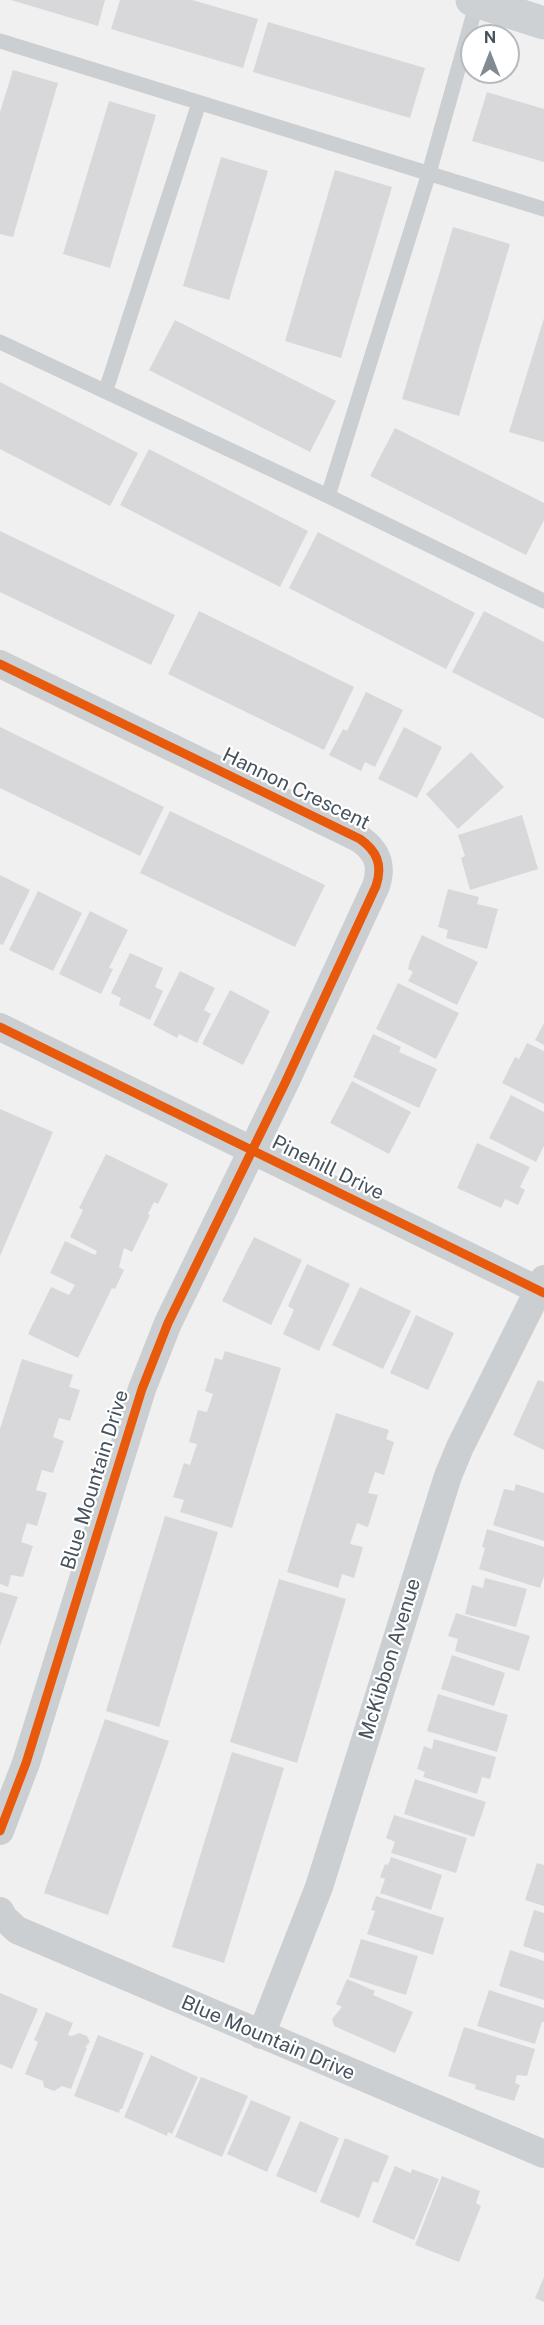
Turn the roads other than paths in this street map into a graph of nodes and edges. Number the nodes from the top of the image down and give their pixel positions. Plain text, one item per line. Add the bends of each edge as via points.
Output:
1 (475, 1) edge
2 (544, 23) edge
3 (0, 41) edge
4 (199, 103) junction
5 (429, 173) junction
6 (544, 209) edge
7 (0, 342) edge
8 (106, 390) junction
9 (328, 496) junction
10 (544, 601) edge
11 (0, 664) edge
12 (0, 1027) edge
13 (252, 1151) junction
14 (542, 1288) edge
15 (0, 1831) edge
16 (0, 1911) edge
17 (261, 2035) junction
18 (544, 2154) edge

1 - 2 main road
1 - 5 lane
3 - 4 lane
4 - 5 lane
4 - 8 lane
5 - 6 lane
5 - 9 lane
7 - 8 lane
8 - 9 lane
9 - 10 lane
11 - 13 street, Hannon Crescent via 360,839 375,853 380,868 376,886
12 - 13 street, Pinehill Drive
13 - 14 street, Pinehill Drive
13 - 15 street, Blue Mountain Drive via 168,1323 142,1389 26,1763
14 - 17 street, McKibbon Avenue via 448,1476 312,1908
16 - 17 street, Blue Mountain Drive via 17,1930
17 - 18 street, Blue Mountain Drive

